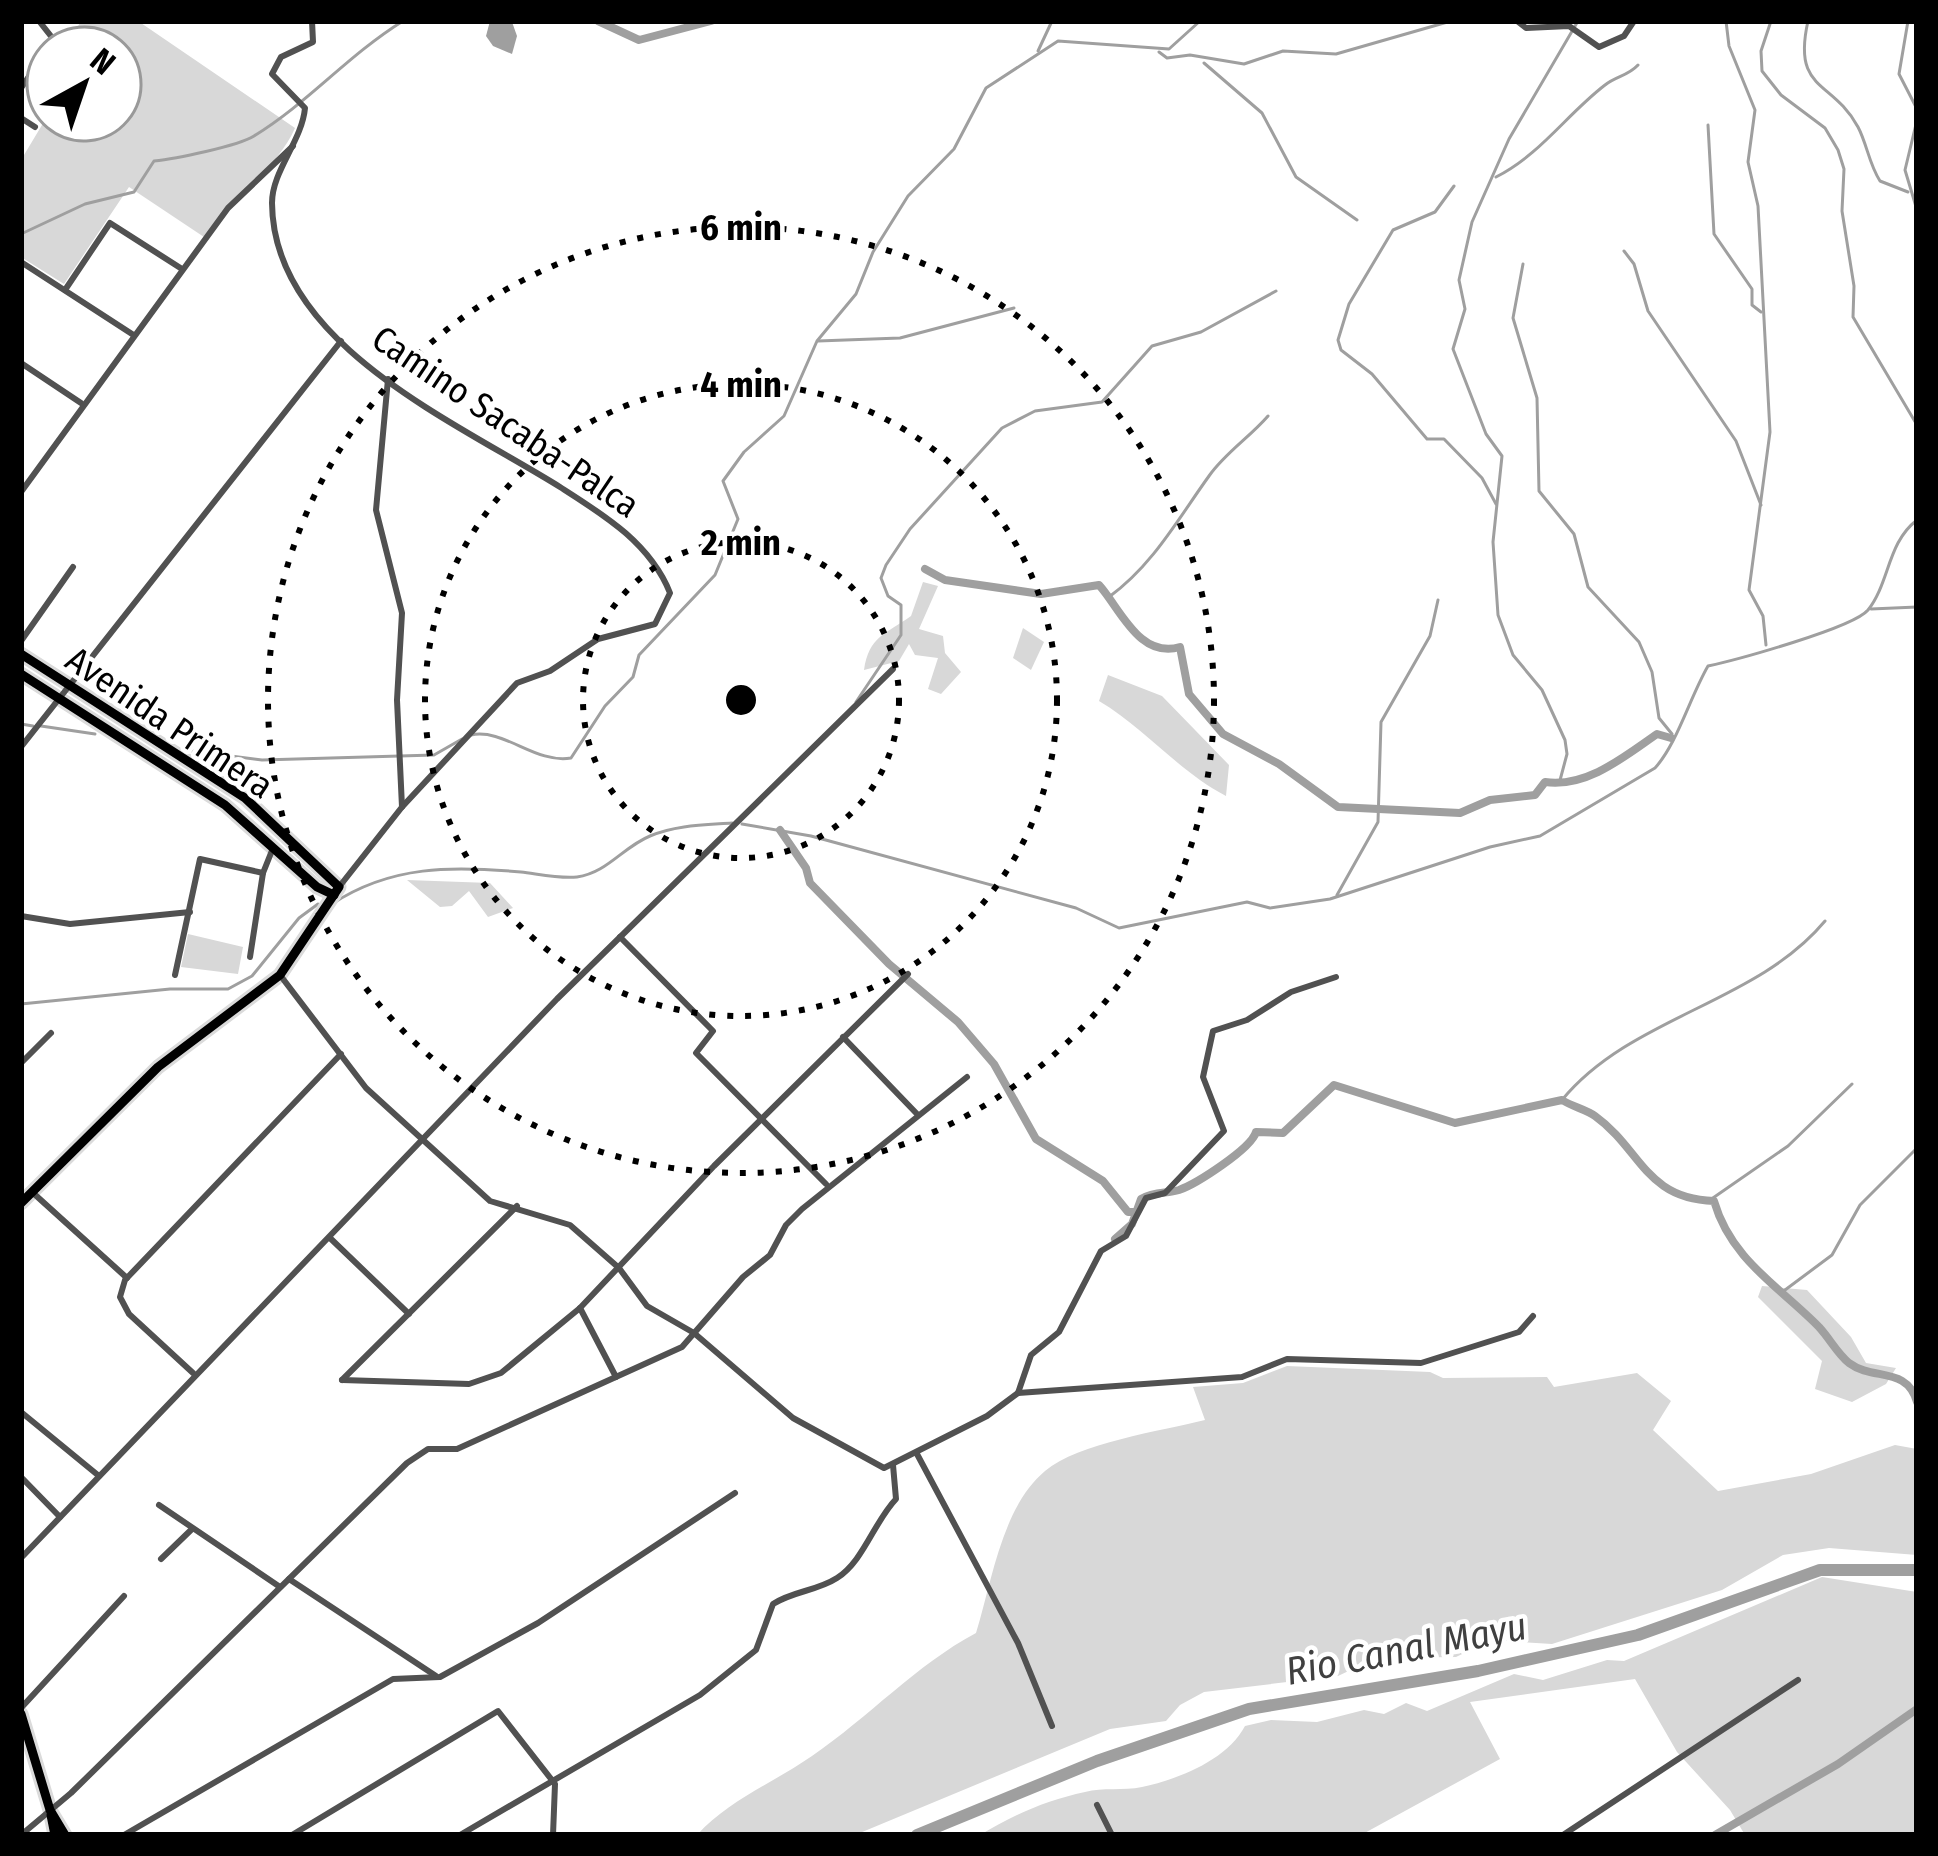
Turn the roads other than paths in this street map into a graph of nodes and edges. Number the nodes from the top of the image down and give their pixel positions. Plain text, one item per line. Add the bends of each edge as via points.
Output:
1 (312, 21) edge
2 (1517, 21) edge
3 (1634, 21) edge
4 (296, 144) junction
5 (21, 262) edge
6 (182, 269) junction
7 (65, 290) junction
8 (132, 334) junction
9 (341, 341) junction
10 (21, 363) edge
11 (388, 379) junction
12 (81, 404) junction
13 (21, 472) edge
14 (31, 478) junction
15 (21, 492) edge
16 (74, 567) dead end
17 (21, 641) edge
18 (21, 654) edge
19 (893, 669) dead end
20 (21, 674) edge
21 (67, 685) junction
22 (58, 697) junction
23 (21, 747) edge
24 (402, 807) junction
25 (273, 848) junction
26 (263, 873) junction
27 (336, 891) junction
28 (190, 912) junction
29 (21, 916) edge
30 (620, 937) junction
31 (250, 957) dead end
32 (908, 974) dead end
33 (175, 975) dead end
34 (280, 975) junction
35 (1336, 977) dead end
36 (51, 1033) dead end
37 (843, 1037) junction
38 (341, 1054) junction
39 (21, 1064) edge
40 (967, 1076) dead end
41 (918, 1115) junction
42 (762, 1119) junction
43 (422, 1143) junction
44 (827, 1186) junction
45 (25, 1195) edge
46 (517, 1206) junction
47 (330, 1238) junction
48 (619, 1268) junction
49 (127, 1278) junction
50 (580, 1308) junction
51 (409, 1314) junction
52 (1533, 1316) dead end
53 (694, 1333) junction
54 (194, 1373) junction
55 (616, 1377) junction
56 (1018, 1393) junction
57 (21, 1412) edge
58 (917, 1454) junction
59 (893, 1465) junction
60 (99, 1476) junction
61 (21, 1477) edge
62 (735, 1493) dead end
63 (160, 1505) dead end
64 (60, 1516) junction
65 (192, 1529) junction
66 (21, 1558) edge
67 (161, 1559) dead end
68 (289, 1579) junction
69 (280, 1588) junction
70 (124, 1596) dead end
71 (438, 1677) junction
72 (1798, 1680) dead end
73 (21, 1711) edge
74 (1052, 1726) dead end
75 (555, 1784) junction
76 (1097, 1805) dead end
77 (50, 1810) junction
78 (21, 1834) edge
79 (55, 1835) edge
80 (65, 1835) edge
81 (124, 1835) edge
82 (292, 1835) edge
83 (460, 1835) edge
84 (553, 1835) edge
85 (1112, 1835) edge
86 (1563, 1835) edge

1 - 4 street, Camino Sacaba-Palca via 313,42 280,57 272,74 304,105
2 - 3 street via 1526,28 1569,26 1600,47
4 - 6 street via 228,208
4 - 9 street, Camino Sacaba-Palca via 272,197 277,244 288,276
5 - 7 street
6 - 7 street via 110,224
6 - 8 street
7 - 8 street
8 - 12 street
9 - 11 street, Camino Sacaba-Palca
9 - 21 street
10 - 12 street
11 - 24 street via 376,510 402,613
11 - 24 street, Camino Sacaba-Palca via 611,520 646,551 670,593 655,624 598,639 517,683
12 - 14 street
13 - 14 street
14 - 15 street
16 - 17 street
18 - 21 main road, Avenida Primera
19 - 30 street
20 - 22 main road, Avenida Primera
21 - 22 street
21 - 27 main road, Avenida Primera via 245,798
22 - 23 street
22 - 25 main road, Avenida Primera via 225,805
24 - 27 street, Camino Sacaba-Palca
25 - 26 street
25 - 27 main road, Avenida Primera
26 - 28 street via 200,859
26 - 31 street
27 - 34 main road, Camino Sacaba-Palca
28 - 29 street via 70,924
28 - 33 street
30 - 42 street via 713,1031 696,1053
30 - 43 street
32 - 37 street
34 - 38 street
34 - 45 main road, Camino Sacaba-Palca via 133,1089
35 - 56 street via 1213,1030 1203,1077 1224,1131 1165,1193 1147,1198 1126,1236 1101,1251 1059,1332 1031,1355
36 - 39 street
37 - 41 street
37 - 42 street
38 - 43 street
38 - 49 street
40 - 41 street
41 - 44 street
42 - 44 street
42 - 48 street
43 - 46 street via 490,1201
43 - 47 street
44 - 53 street
45 - 49 street
46 - 48 street via 570,1225
46 - 51 street
47 - 51 street
47 - 54 street
48 - 50 street
48 - 53 street via 647,1306
49 - 54 street via 120,1297 129,1314
50 - 51 street via 501,1373 469,1384 342,1380
50 - 55 street
52 - 56 street via 1519,1332 1421,1363 1287,1359 1242,1377
53 - 55 street via 682,1347
53 - 59 street via 793,1418 860,1458
54 - 60 street
55 - 68 street via 457,1450 428,1449
56 - 58 street
57 - 60 street
58 - 59 street
58 - 74 street via 1018,1643
59 - 75 street via 896,1499 838,1578 773,1604 756,1650 690,1702
60 - 64 street
61 - 64 street
62 - 71 street via 538,1623
63 - 65 street
64 - 66 street
65 - 67 street
65 - 69 street
68 - 69 street
68 - 71 street
69 - 77 street
70 - 73 street
71 - 81 street via 393,1679
72 - 86 street
73 - 77 main road
75 - 82 street via 498,1712
75 - 83 street
75 - 84 street
76 - 85 street
77 - 78 street
77 - 79 main road
77 - 80 main road

